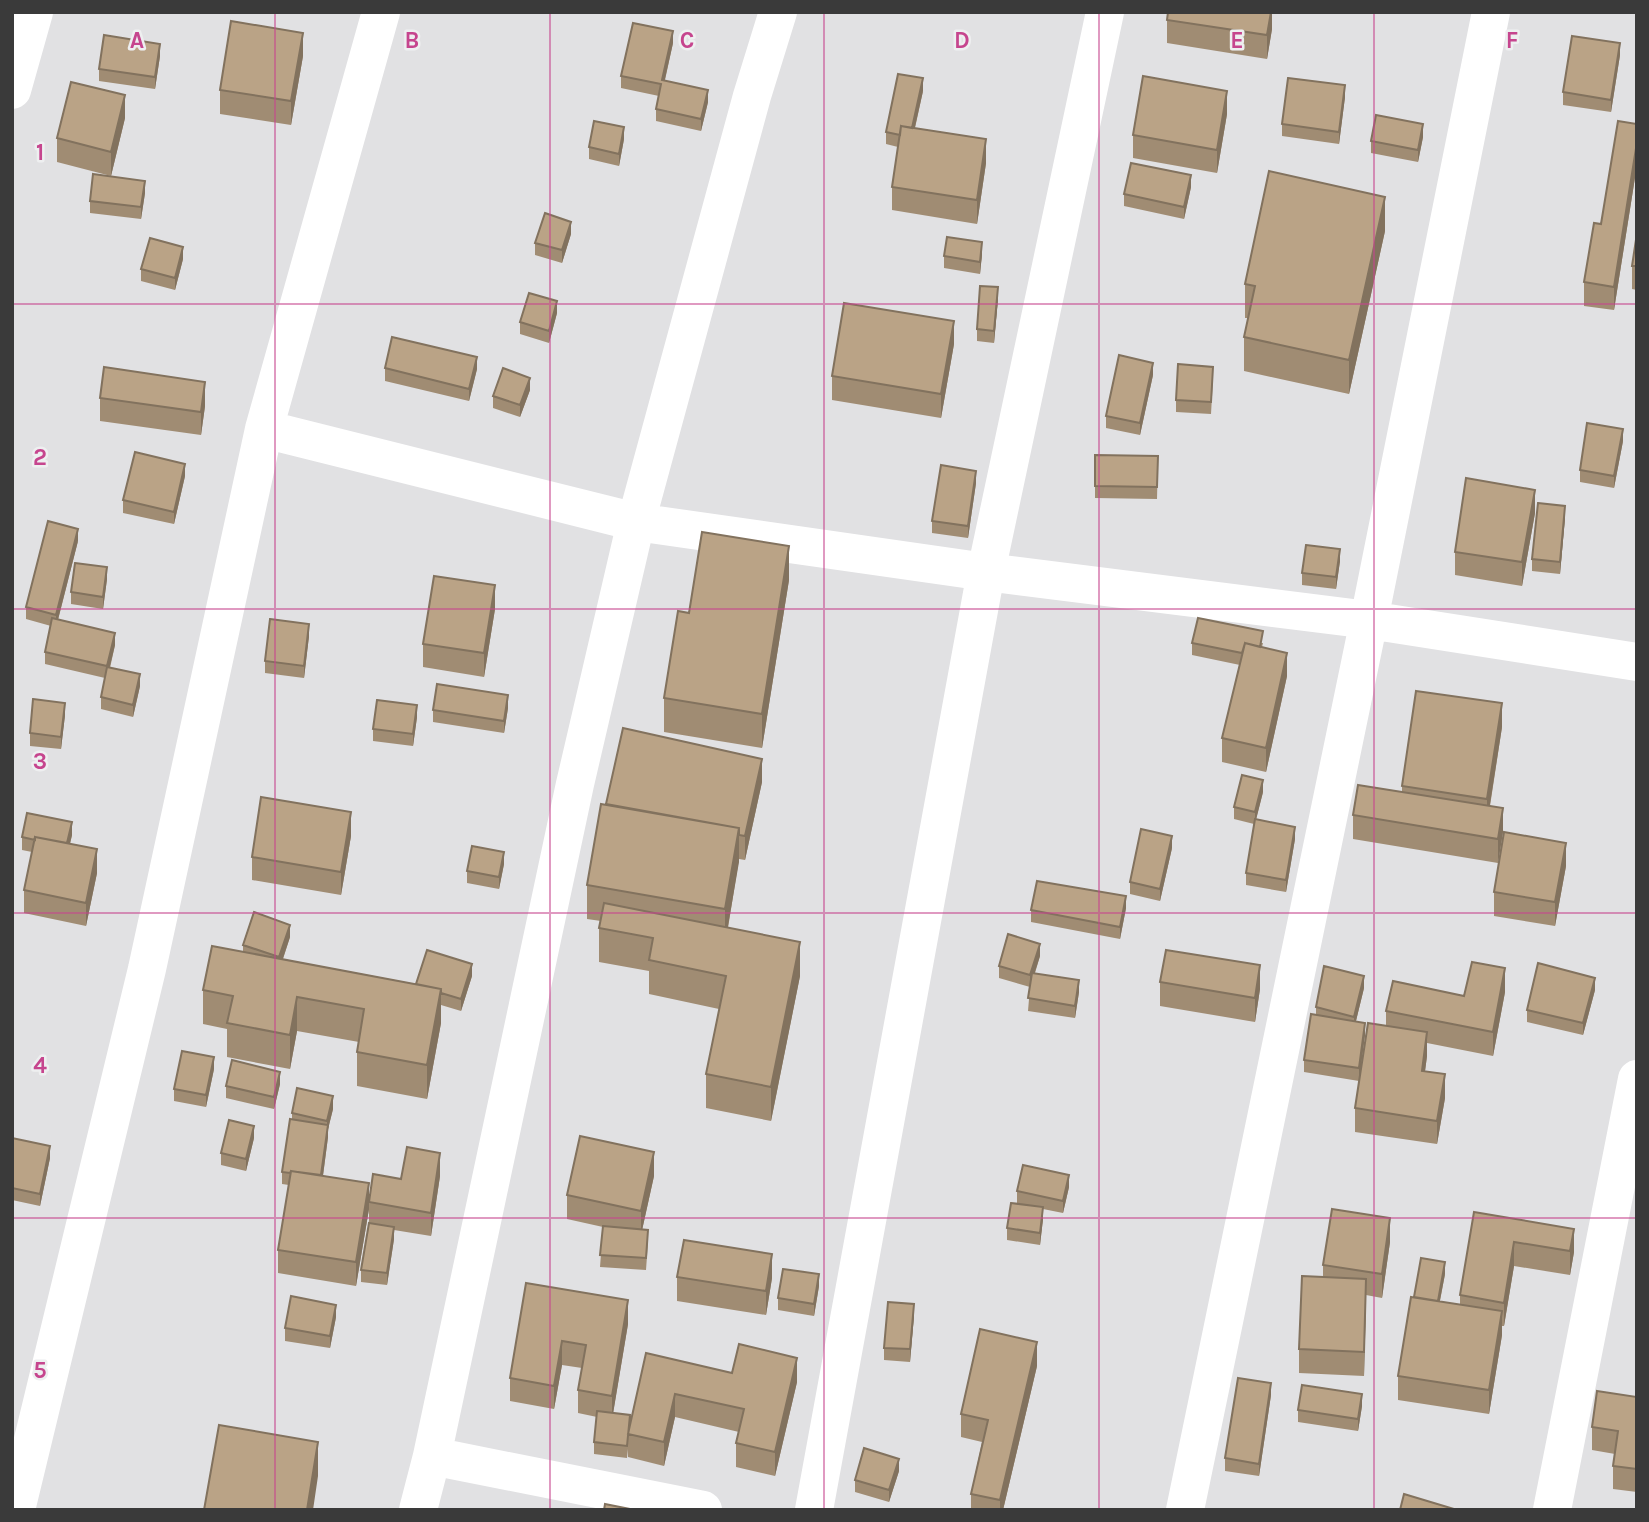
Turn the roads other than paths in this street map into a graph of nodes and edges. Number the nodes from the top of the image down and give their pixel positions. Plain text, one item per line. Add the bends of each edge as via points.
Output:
1 (34, 12) edge
2 (381, 12) edge
3 (778, 12) edge
4 (1105, 12) edge
5 (1491, 12) edge
6 (14, 79) edge
7 (264, 429) junction
8 (636, 523) junction
9 (986, 572) junction
10 (1369, 620) junction
11 (1637, 662) edge
12 (1637, 1079) edge
13 (432, 1456) junction
14 (16, 1510) edge
15 (418, 1510) edge
16 (703, 1510) edge
17 (814, 1510) edge
18 (1185, 1510) edge
19 (1552, 1510) edge

1 - 6 street
2 - 7 street
3 - 8 street
4 - 9 street
5 - 10 street
7 - 8 street
7 - 14 street via 147,968
8 - 9 street
8 - 13 street via 575,784
9 - 10 street
9 - 17 street
10 - 11 street
10 - 18 street
12 - 19 street
13 - 15 street
13 - 16 street

